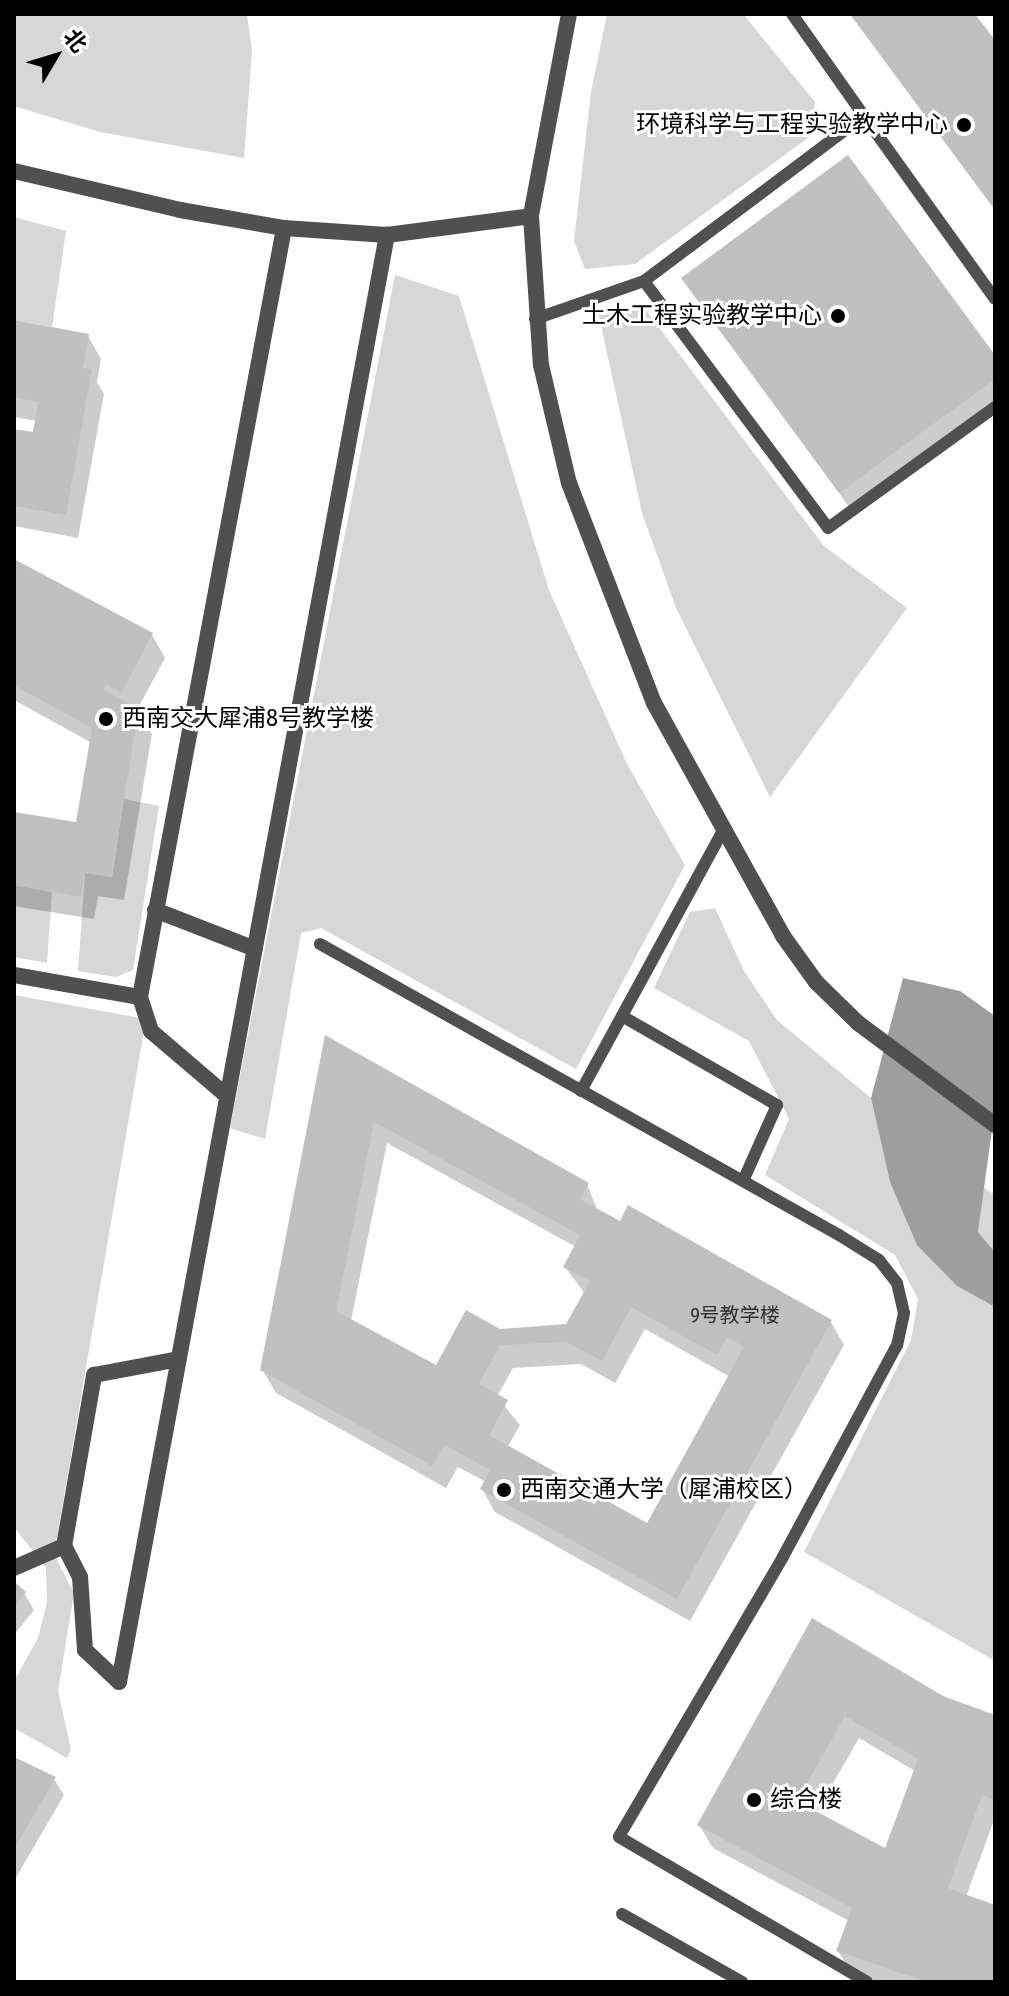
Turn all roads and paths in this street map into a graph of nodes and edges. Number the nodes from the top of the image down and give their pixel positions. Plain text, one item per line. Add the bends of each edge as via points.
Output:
1 (569, 14) edge
2 (792, 14) edge
3 (864, 116) junction
4 (14, 171) edge
5 (531, 216) junction
6 (284, 228) junction
7 (387, 235) junction
8 (644, 281) junction
9 (995, 299) edge
10 (535, 319) junction
11 (995, 407) edge
12 (722, 832) junction
13 (155, 910) junction
14 (320, 944) dead end
15 (255, 949) junction
16 (14, 975) edge
17 (140, 997) junction
18 (622, 1016) junction
19 (581, 1091) junction
20 (227, 1096) junction
21 (995, 1125) edge
22 (743, 1181) junction
23 (179, 1359) junction
24 (64, 1546) junction
25 (14, 1568) edge
26 (622, 1914) dead end
27 (849, 1978) edge
28 (742, 1982) edge
29 (867, 1982) edge

1 - 5 street
2 - 3 lane
3 - 8 lane
3 - 9 lane
4 - 6 street
5 - 7 street
5 - 10 street
6 - 7 street
6 - 13 street
7 - 15 street
8 - 10 lane
8 - 11 lane via 828,528
10 - 12 street via 569,483 654,703
12 - 18 lane
12 - 21 street via 816,982 858,1023
13 - 15 street
13 - 17 street
14 - 19 lane
15 - 20 street
16 - 17 street
17 - 20 street via 151,1031
18 - 19 lane
18 - 22 lane via 777,1105
19 - 22 lane
20 - 23 street
22 - 27 lane via 879,1260 897,1283 904,1313 897,1345 783,1557 619,1837
23 - 24 street via 94,1375
23 - 24 street via 119,1682 85,1650 80,1577
24 - 25 street
26 - 28 lane
27 - 29 lane

